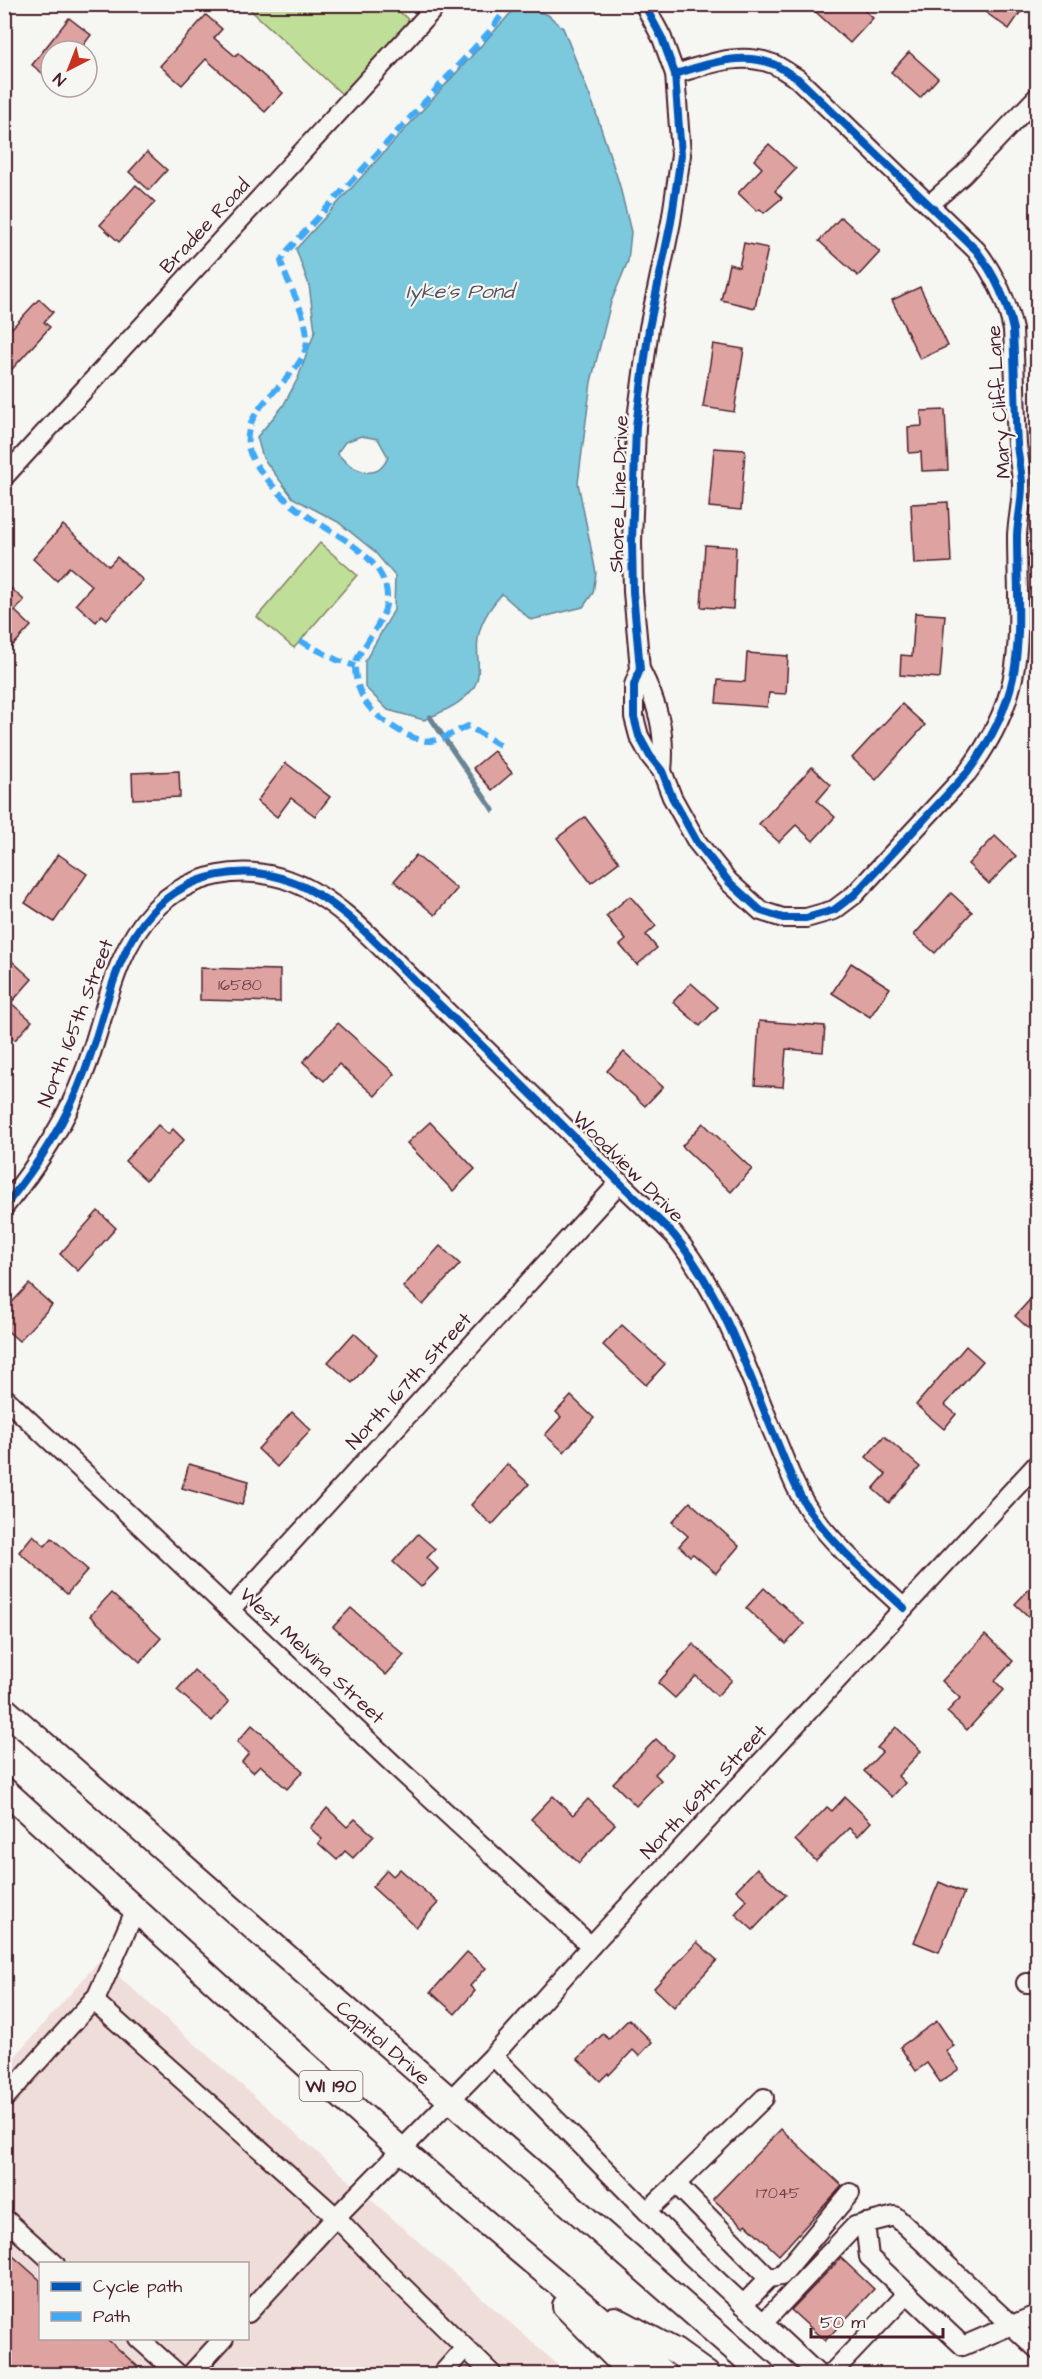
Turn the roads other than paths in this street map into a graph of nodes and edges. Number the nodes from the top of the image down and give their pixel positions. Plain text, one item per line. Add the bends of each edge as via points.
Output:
1 (438, 4) edge
2 (644, 4) edge
3 (675, 74) junction
4 (1038, 96) edge
5 (930, 204) junction
6 (4, 477) edge
7 (1030, 484) edge
8 (662, 771) joint
9 (210, 876) joint
10 (620, 1182) junction
11 (4, 1207) edge
12 (4, 1396) edge
13 (1038, 1463) edge
14 (904, 1608) junction
15 (230, 1610) junction
16 (4, 1709) edge
17 (4, 1790) edge
18 (136, 1909) junction
19 (591, 1946) junction
20 (93, 2000) junction
21 (493, 2056) junction
22 (764, 2098) dead end
23 (4, 2099) edge
24 (448, 2100) junction
25 (402, 2150) junction
26 (676, 2184) junction
27 (849, 2193) dead end
28 (647, 2211) junction
29 (475, 2215) junction
30 (336, 2217) junction
31 (4, 2218) edge
32 (866, 2223) junction
33 (53, 2262) edge
34 (769, 2278) junction
35 (907, 2294) junction
36 (581, 2301) junction
37 (743, 2305) junction
38 (249, 2312) edge
39 (1038, 2314) edge
40 (763, 2323) junction
41 (1011, 2326) junction
42 (140, 2340) edge
43 (222, 2340) edge
44 (465, 2348) junction
45 (1038, 2350) edge
46 (178, 2374) edge
47 (191, 2374) edge
48 (442, 2374) edge
49 (492, 2374) edge
50 (632, 2374) edge
51 (664, 2374) edge
52 (707, 2374) edge
53 (763, 2374) edge
54 (818, 2374) edge
55 (831, 2374) edge

1 - 6 street, Bradee Road
2 - 3 street, Shore Line Drive
3 - 5 street, Mary Cliff Lane via 720,60 749,59 772,64 797,78
3 - 8 street, Shore Line Drive via 681,155 636,426 632,542 640,669 663,731
4 - 5 street
5 - 7 street, Mary Cliff Lane via 988,266 1010,313 1018,462
7 - 8 street, Mary Cliff Lane via 1017,535 1018,649 1005,711 967,773 854,895 834,910 806,918 783,918 761,911 729,882 697,842
9 - 10 street, Woodview Drive via 269,876 293,882 334,906 498,1060
9 - 11 street, North 165th Street via 174,893 137,932 121,962 72,1104 51,1143
10 - 14 street, Woodview Drive via 674,1235 707,1281 810,1512 839,1547
10 - 15 street, North 167th Street
12 - 15 street, West Melvina Street
13 - 14 street, North 169th Street
14 - 19 street, North 169th Street
15 - 19 street, West Melvina Street
16 - 24 main road, Capitol Drive
17 - 18 main road, WI 190
18 - 20 street
18 - 25 main road, WI 190
19 - 21 street, North 169th Street
20 - 23 street
20 - 30 street
21 - 24 street, North 169th Street
21 - 28 street
22 - 26 street
24 - 25 street, North 169th Street
24 - 53 main road, Capitol Drive
25 - 29 main road, WI 190
25 - 30 street, North 169th Street
26 - 28 street
26 - 34 street
27 - 34 street via 781,2276
28 - 37 street
29 - 36 main road, WI 190
29 - 50 main road
30 - 38 street, North 169th Street
30 - 44 street
31 - 33 street
32 - 35 street via 869,2257
32 - 40 street via 855,2226
32 - 41 street via 895,2216
34 - 37 street
35 - 41 street via 963,2346
35 - 55 street
36 - 51 main road, WI 190
36 - 52 main road via 675,2351
37 - 40 street
39 - 41 street
40 - 54 street
41 - 45 street
42 - 46 street
43 - 47 street
44 - 48 street
44 - 49 street

